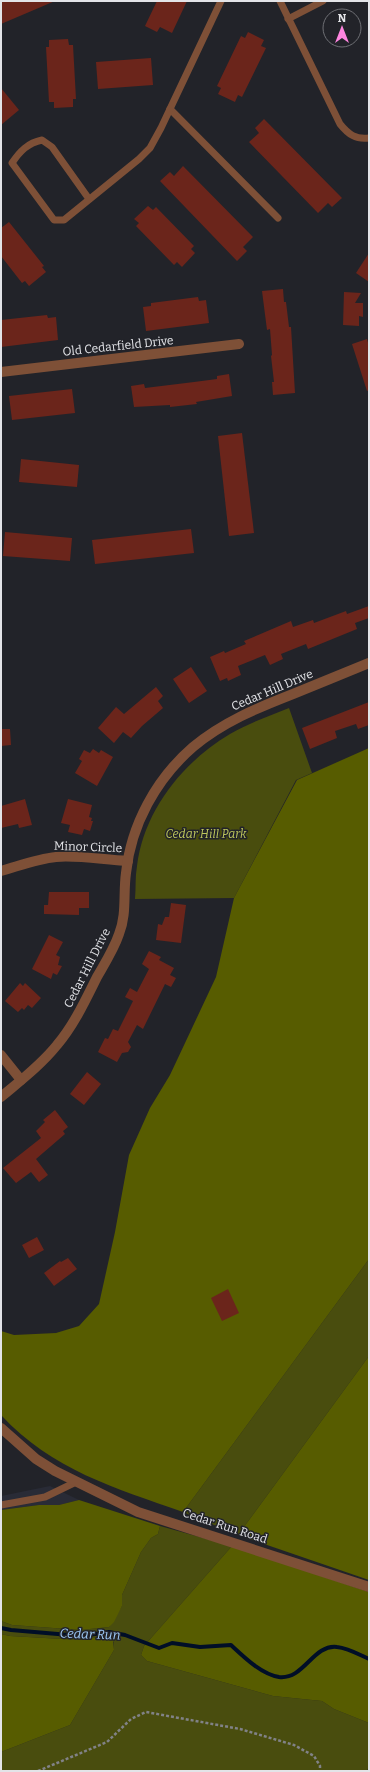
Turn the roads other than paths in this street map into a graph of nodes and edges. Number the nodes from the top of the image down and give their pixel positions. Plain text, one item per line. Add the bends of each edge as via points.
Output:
1 (221, 1) edge
2 (280, 1) edge
3 (323, 1) edge
4 (288, 19) junction
5 (170, 109) junction
6 (369, 138) edge
7 (89, 199) junction
8 (278, 218) dead end
9 (239, 344) dead end
10 (1, 372) edge
11 (369, 663) edge
12 (128, 861) junction
13 (1, 871) edge
14 (1, 1055) edge
15 (21, 1080) junction
16 (1, 1097) edge
17 (1, 1428) edge
18 (76, 1482) junction
19 (1, 1505) edge
20 (369, 1587) edge

1 - 5 lane
2 - 4 lane
3 - 4 lane
4 - 6 lane via 340,124 355,137
5 - 7 lane via 150,148
5 - 8 lane
7 - 7 lane via 64,220 54,220 12,163 20,150 42,140 52,148
9 - 10 street, Old Cedarfield Drive
11 - 12 street, Cedar Hill Drive via 224,724 192,748 168,773 151,798 136,827
12 - 13 street, Minor Circle via 68,857 32,862
12 - 15 street, Cedar Hill Drive via 120,933 76,1018 62,1039 42,1062
14 - 15 street
15 - 16 street, Cedar Hill Drive
17 - 18 street, Cedar Run Road via 36,1459
18 - 19 lane via 45,1497
18 - 20 street, Cedar Run Road via 138,1512

